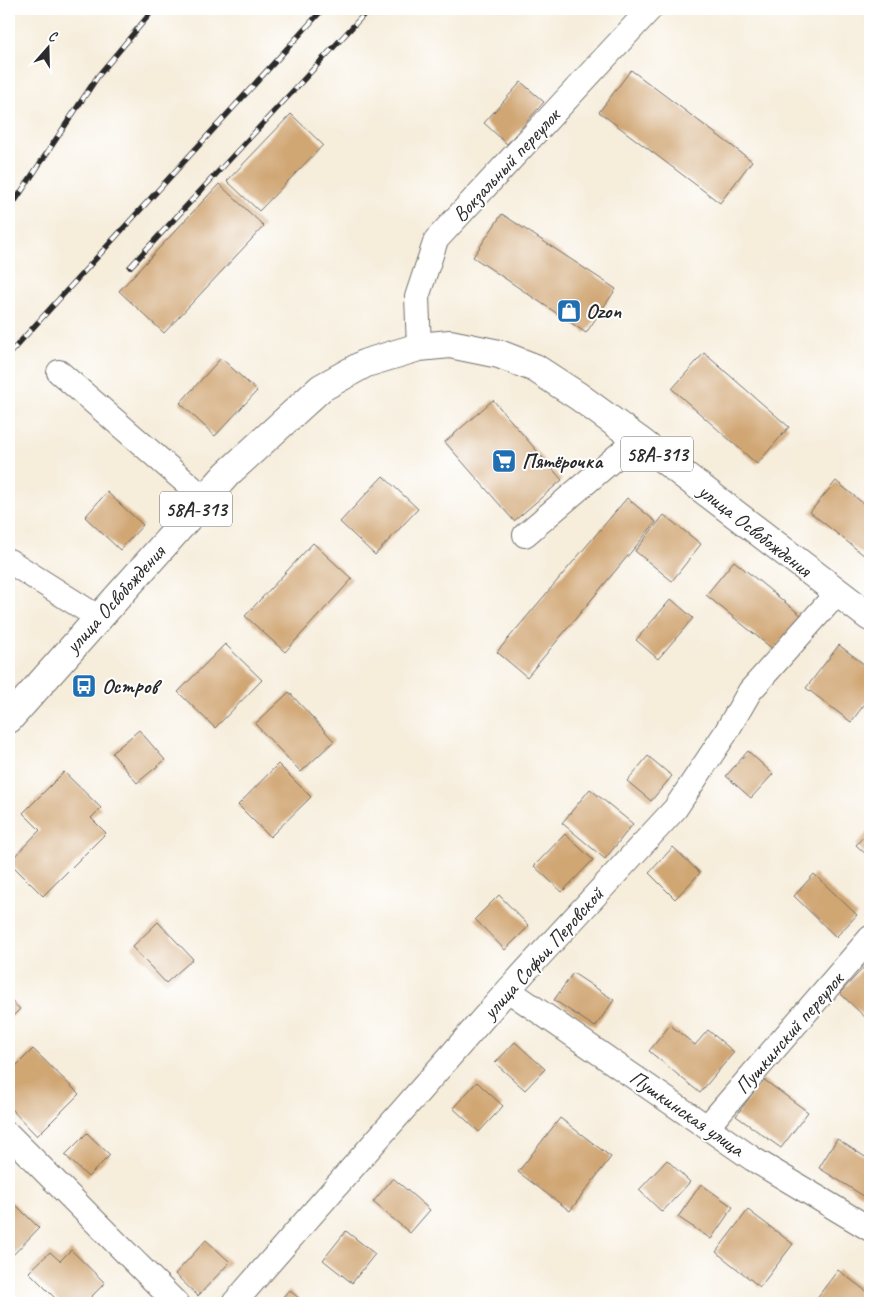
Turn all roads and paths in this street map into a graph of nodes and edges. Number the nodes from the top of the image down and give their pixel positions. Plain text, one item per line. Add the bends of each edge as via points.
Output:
1 (650, 9) edge
2 (420, 346) junction
3 (59, 372) dead end
4 (637, 439) junction
5 (205, 498) junction
6 (525, 535) dead end
7 (9, 561) edge
8 (837, 593) junction
9 (99, 618) junction
10 (870, 618) edge
11 (9, 719) edge
12 (870, 938) edge
13 (508, 990) junction
14 (707, 1127) junction
15 (9, 1134) edge
16 (870, 1229) edge
17 (176, 1303) edge
18 (234, 1303) edge

1 - 2 street, Вокзальный переулок via 436,240 417,297
2 - 4 main road, улица Освобождения / 58А-313 via 450,344 500,354 534,368
2 - 5 main road, улица Освобождения / 58А-313 via 366,363 320,388
3 - 5 street
4 - 6 street
4 - 8 main road, улица Освобождения / 58А-313
5 - 9 main road, улица Освобождения / 58А-313
7 - 9 street
8 - 10 main road, улица Освобождения / 58А-313
8 - 13 street, улица Софьи Перовской via 750,691 726,734 675,809
9 - 11 main road, улица Освобождения / 58А-313
12 - 14 street, Пушкинский переулок
13 - 14 street, Пушкинская улица
13 - 18 street, улица Софьи Перовской
14 - 16 street, Пушкинская улица via 753,1159
15 - 17 street

